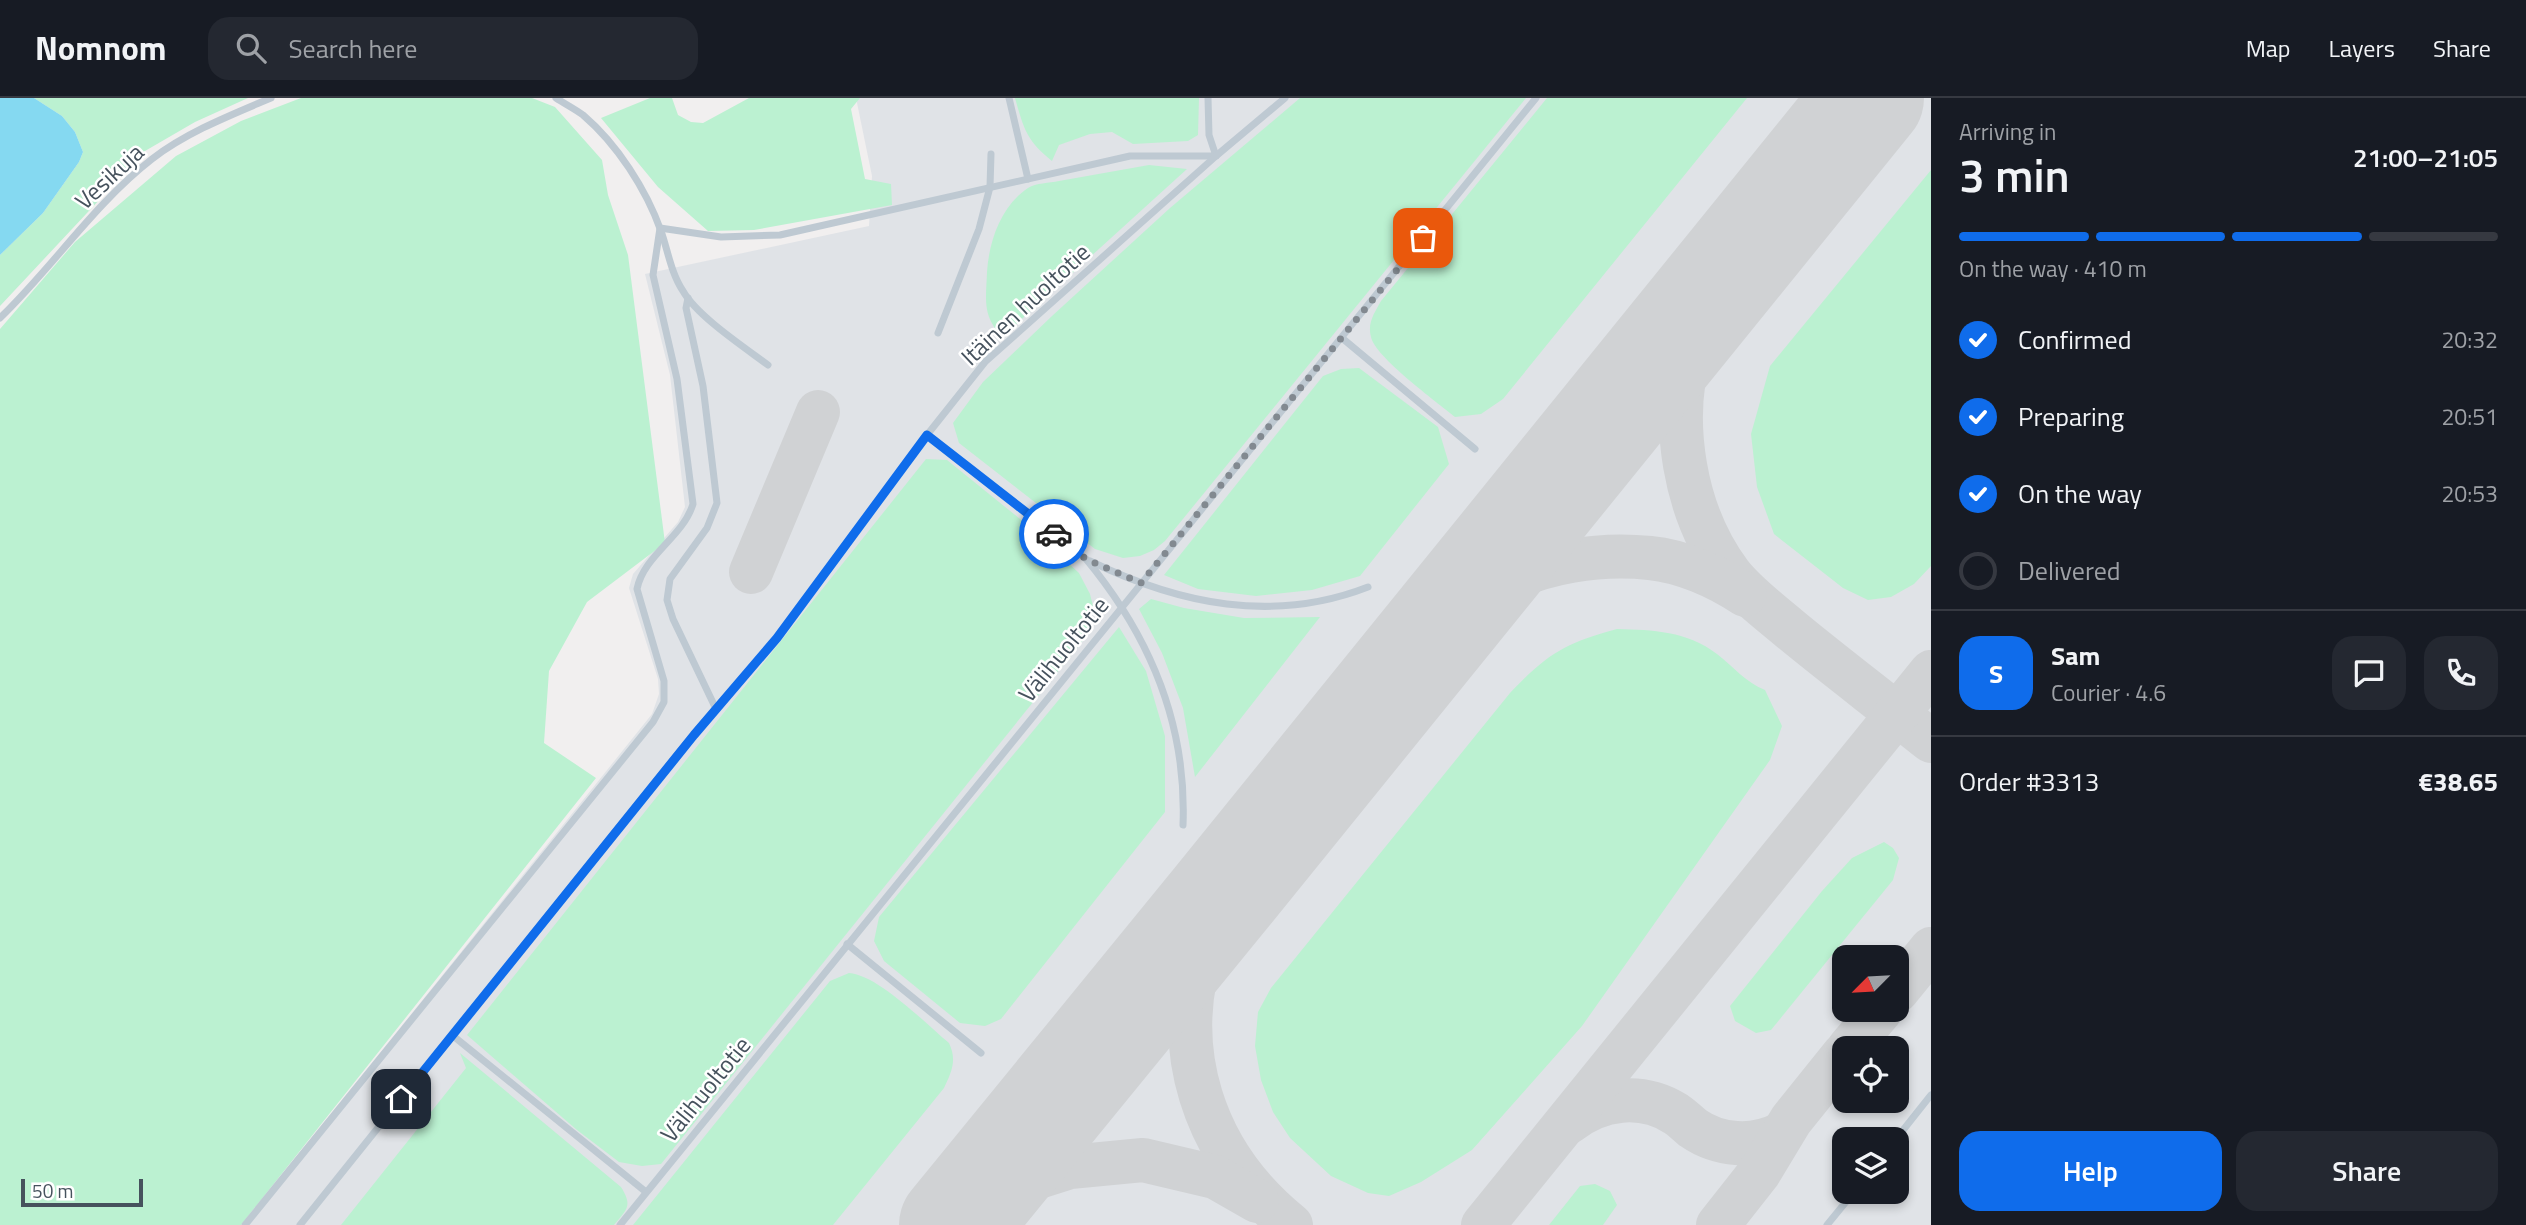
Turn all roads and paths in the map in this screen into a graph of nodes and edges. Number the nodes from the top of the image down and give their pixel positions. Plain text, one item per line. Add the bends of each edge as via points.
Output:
1 (271, 98) edge
2 (556, 98) edge
3 (1009, 98) edge
4 (1208, 98) edge
5 (1285, 98) edge
6 (1536, 98) edge
7 (991, 154) dead end
8 (1216, 156) junction
9 (1028, 179) junction
10 (990, 187) junction
11 (660, 228) junction
12 (688, 298) junction
13 (0, 318) edge
14 (938, 333) dead end
15 (1342, 338) junction
16 (768, 365) dead end
17 (927, 435) junction
18 (1475, 449) dead end
19 (1086, 559) junction
20 (1141, 583) junction
21 (1368, 587) dead end
22 (1122, 607) junction
23 (716, 709) junction
24 (1183, 825) dead end
25 (847, 944) junction
26 (452, 1035) junction
27 (981, 1053) dead end
28 (1931, 1095) edge
29 (1906, 1127) edge
30 (646, 1192) junction
31 (1844, 1204) edge
32 (245, 1225) edge
33 (300, 1225) edge
34 (620, 1225) edge
35 (1827, 1225) edge

1 - 13 lane, Vesikuja via 217,121 153,158 95,212
2 - 11 lane via 602,133 626,164
3 - 9 lane
4 - 8 lane via 1209,135
5 - 8 lane, Itäinen huoltotie
6 - 15 lane, Välihuoltotie
7 - 10 lane
8 - 9 lane via 1130,156
8 - 17 lane, Itäinen huoltotie via 985,362
9 - 10 lane
10 - 11 lane via 780,235 721,237
10 - 14 lane via 979,229
11 - 12 lane via 673,272
11 - 32 lane via 653,275 677,379 693,504 689,518 640,574 637,589 664,681 664,702 653,722
12 - 16 lane
12 - 23 lane via 717,503 707,528 670,579 667,600
15 - 18 lane
15 - 20 lane, Välihuoltotie
17 - 19 lane
17 - 23 lane, Itäinen huoltotie via 777,638
19 - 20 lane
19 - 22 lane
20 - 21 lane via 1205,602 1263,606 1340,598
20 - 22 lane, Välihuoltotie
22 - 24 lane via 1165,695 1184,794
22 - 25 lane, Välihuoltotie
23 - 26 lane, Itäinen huoltotie
25 - 27 lane
25 - 30 lane, Välihuoltotie
26 - 30 lane
26 - 33 lane, Itäinen huoltotie
28 - 29 lane
30 - 34 lane, Välihuoltotie
31 - 35 lane

